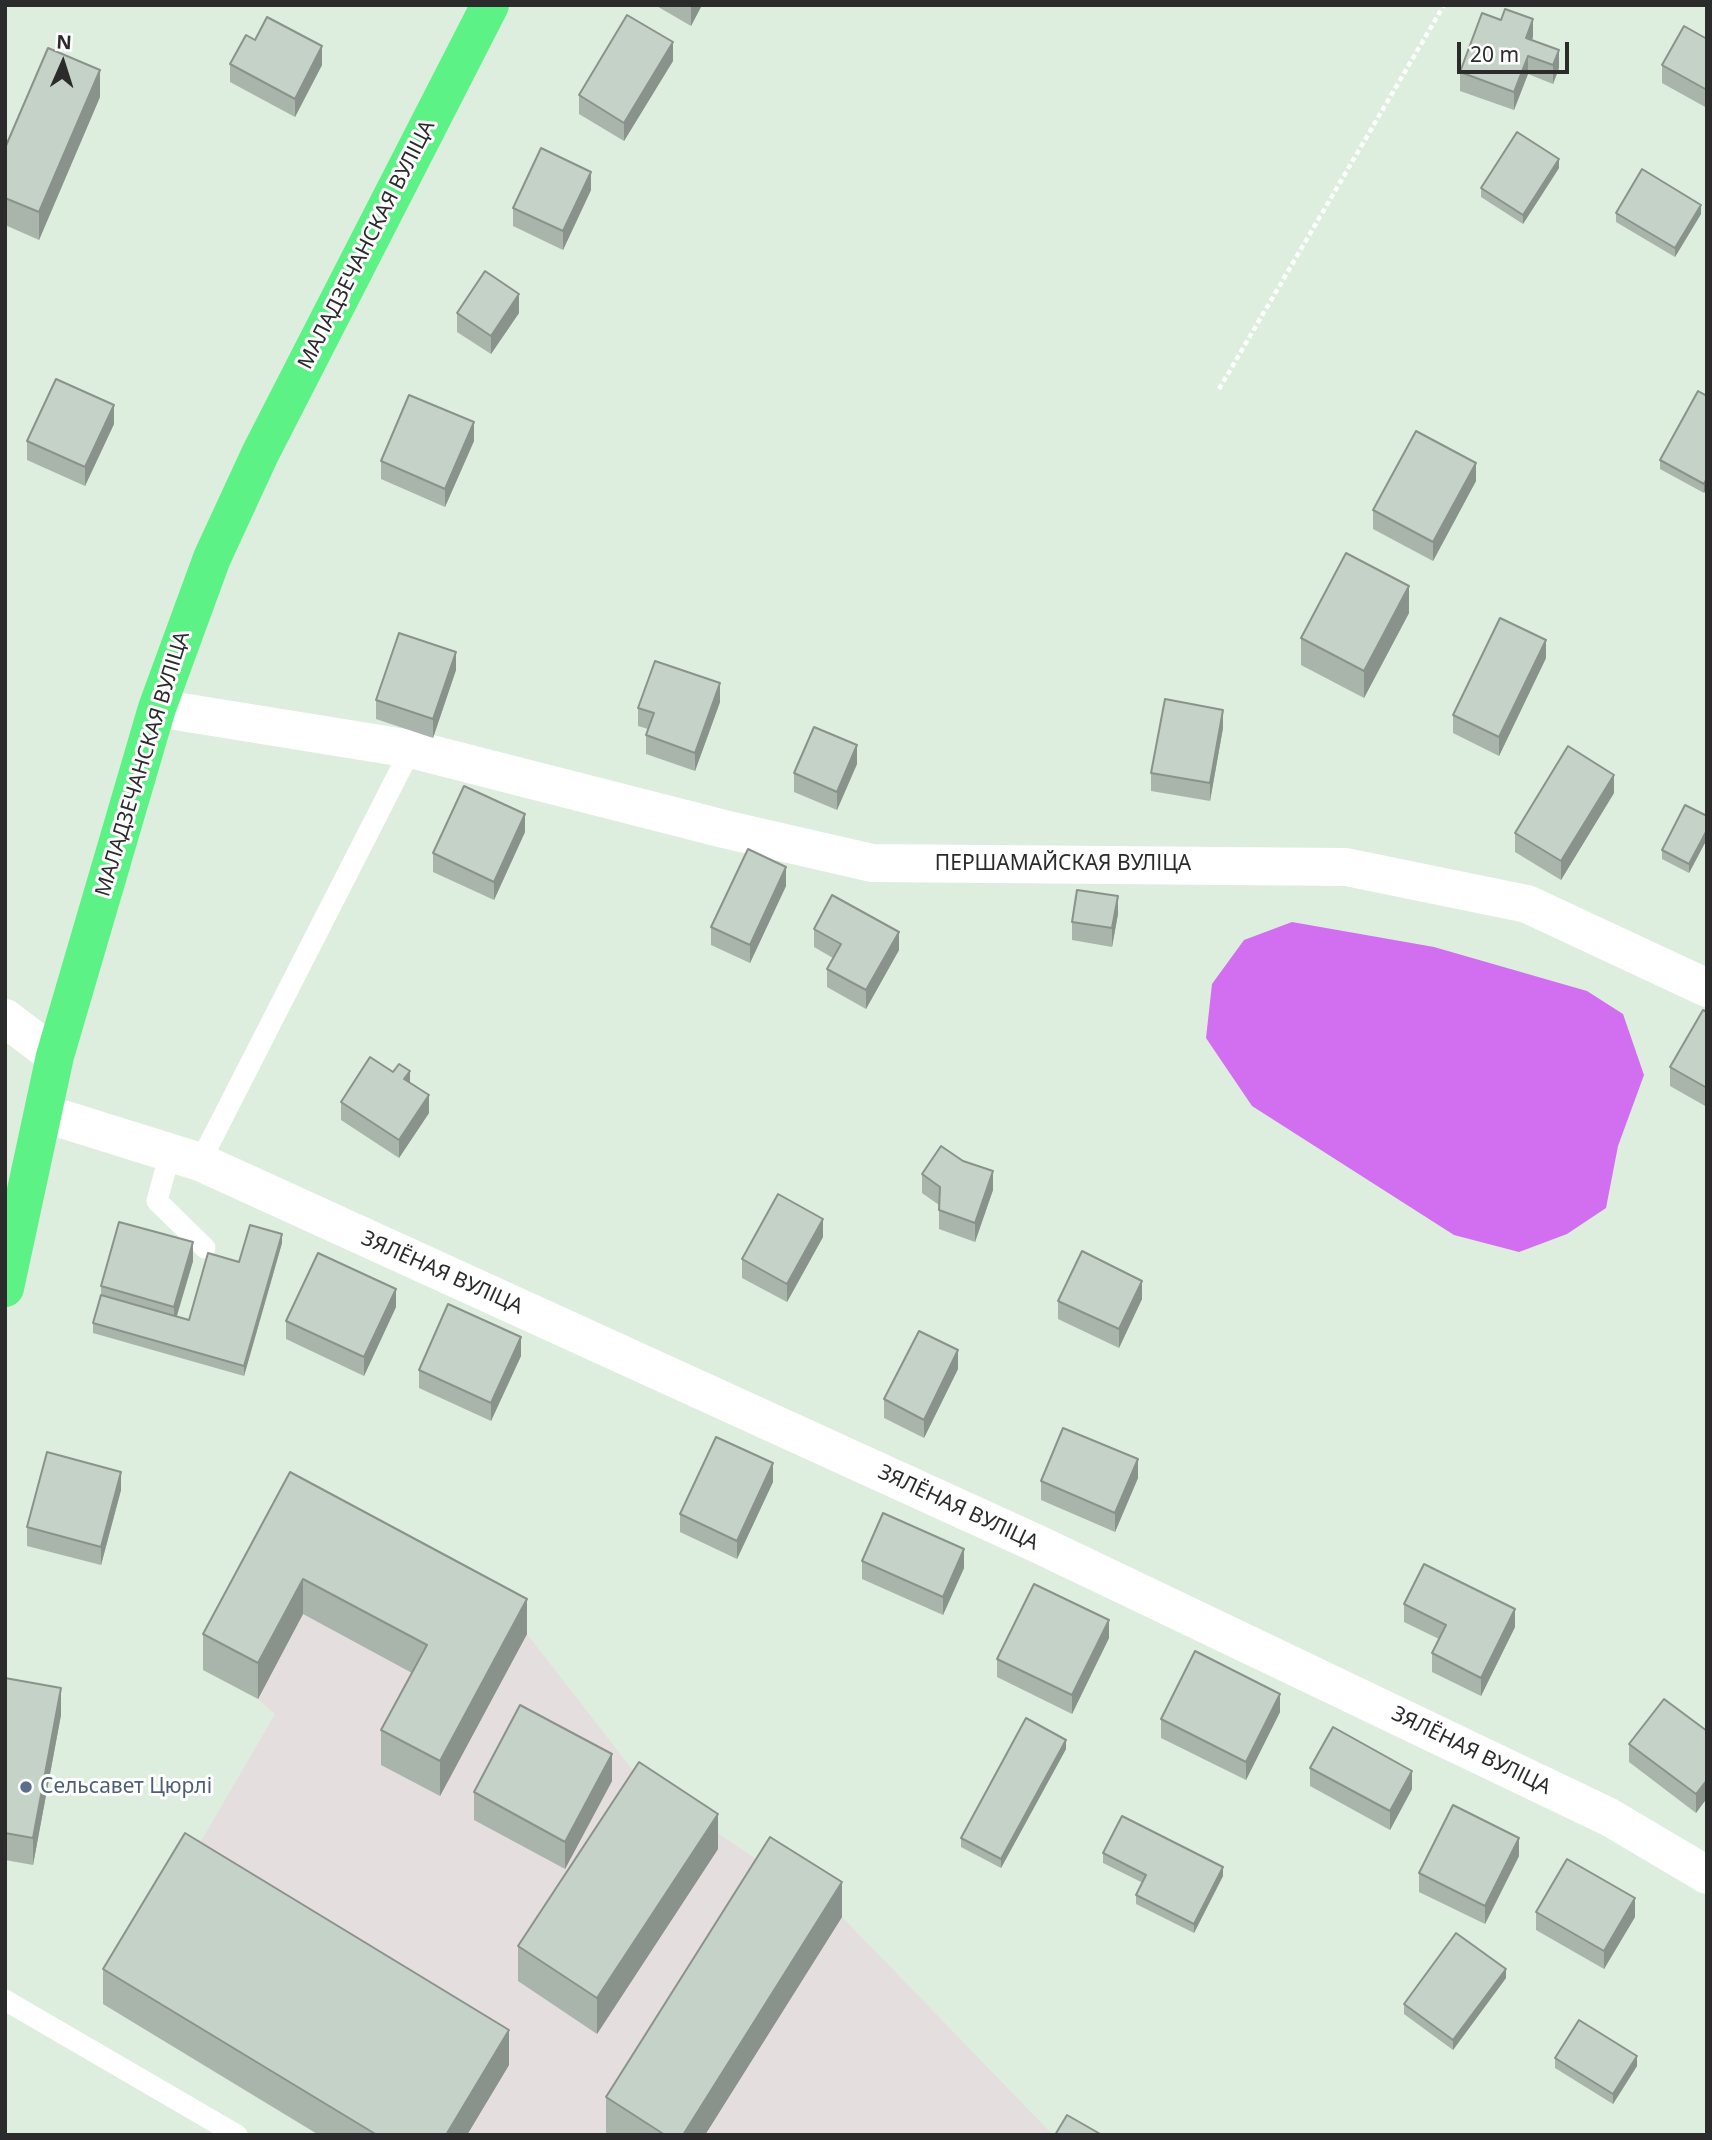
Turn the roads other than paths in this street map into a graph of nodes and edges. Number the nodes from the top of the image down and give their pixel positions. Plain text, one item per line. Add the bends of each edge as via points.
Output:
1 (490, 5) edge
2 (157, 708) junction
3 (411, 749) junction
4 (1707, 988) edge
5 (5, 1018) edge
6 (55, 1056) junction
7 (44, 1113) junction
8 (185, 1158) junction
9 (205, 1248) dead end
10 (5, 1288) edge
11 (1707, 1875) edge
12 (5, 2000) edge
13 (237, 2135) edge

1 - 2 main road, МАЛАДЗЕЧАНСКАЯ ВУЛІЦА via 260,454 212,558
2 - 3 street, ПЕРШАМАЙСКАЯ ВУЛІЦА
2 - 6 main road, МАЛАДЗЕЧАНСКАЯ ВУЛІЦА
3 - 4 street, ПЕРШАМАЙСКАЯ ВУЛІЦА via 872,863 1346,867 1527,904
3 - 8 lane
5 - 6 street
6 - 7 main road, МАЛАДЗЕЧАНСКАЯ ВУЛІЦА
7 - 8 street, ЗЯЛЁНАЯ ВУЛІЦА
7 - 10 main road, МАЛАДЗЕЧАНСКАЯ ВУЛІЦА
8 - 9 lane via 158,1201
8 - 11 street, ЗЯЛЁНАЯ ВУЛІЦА via 1040,1545 1609,1817
12 - 13 lane

